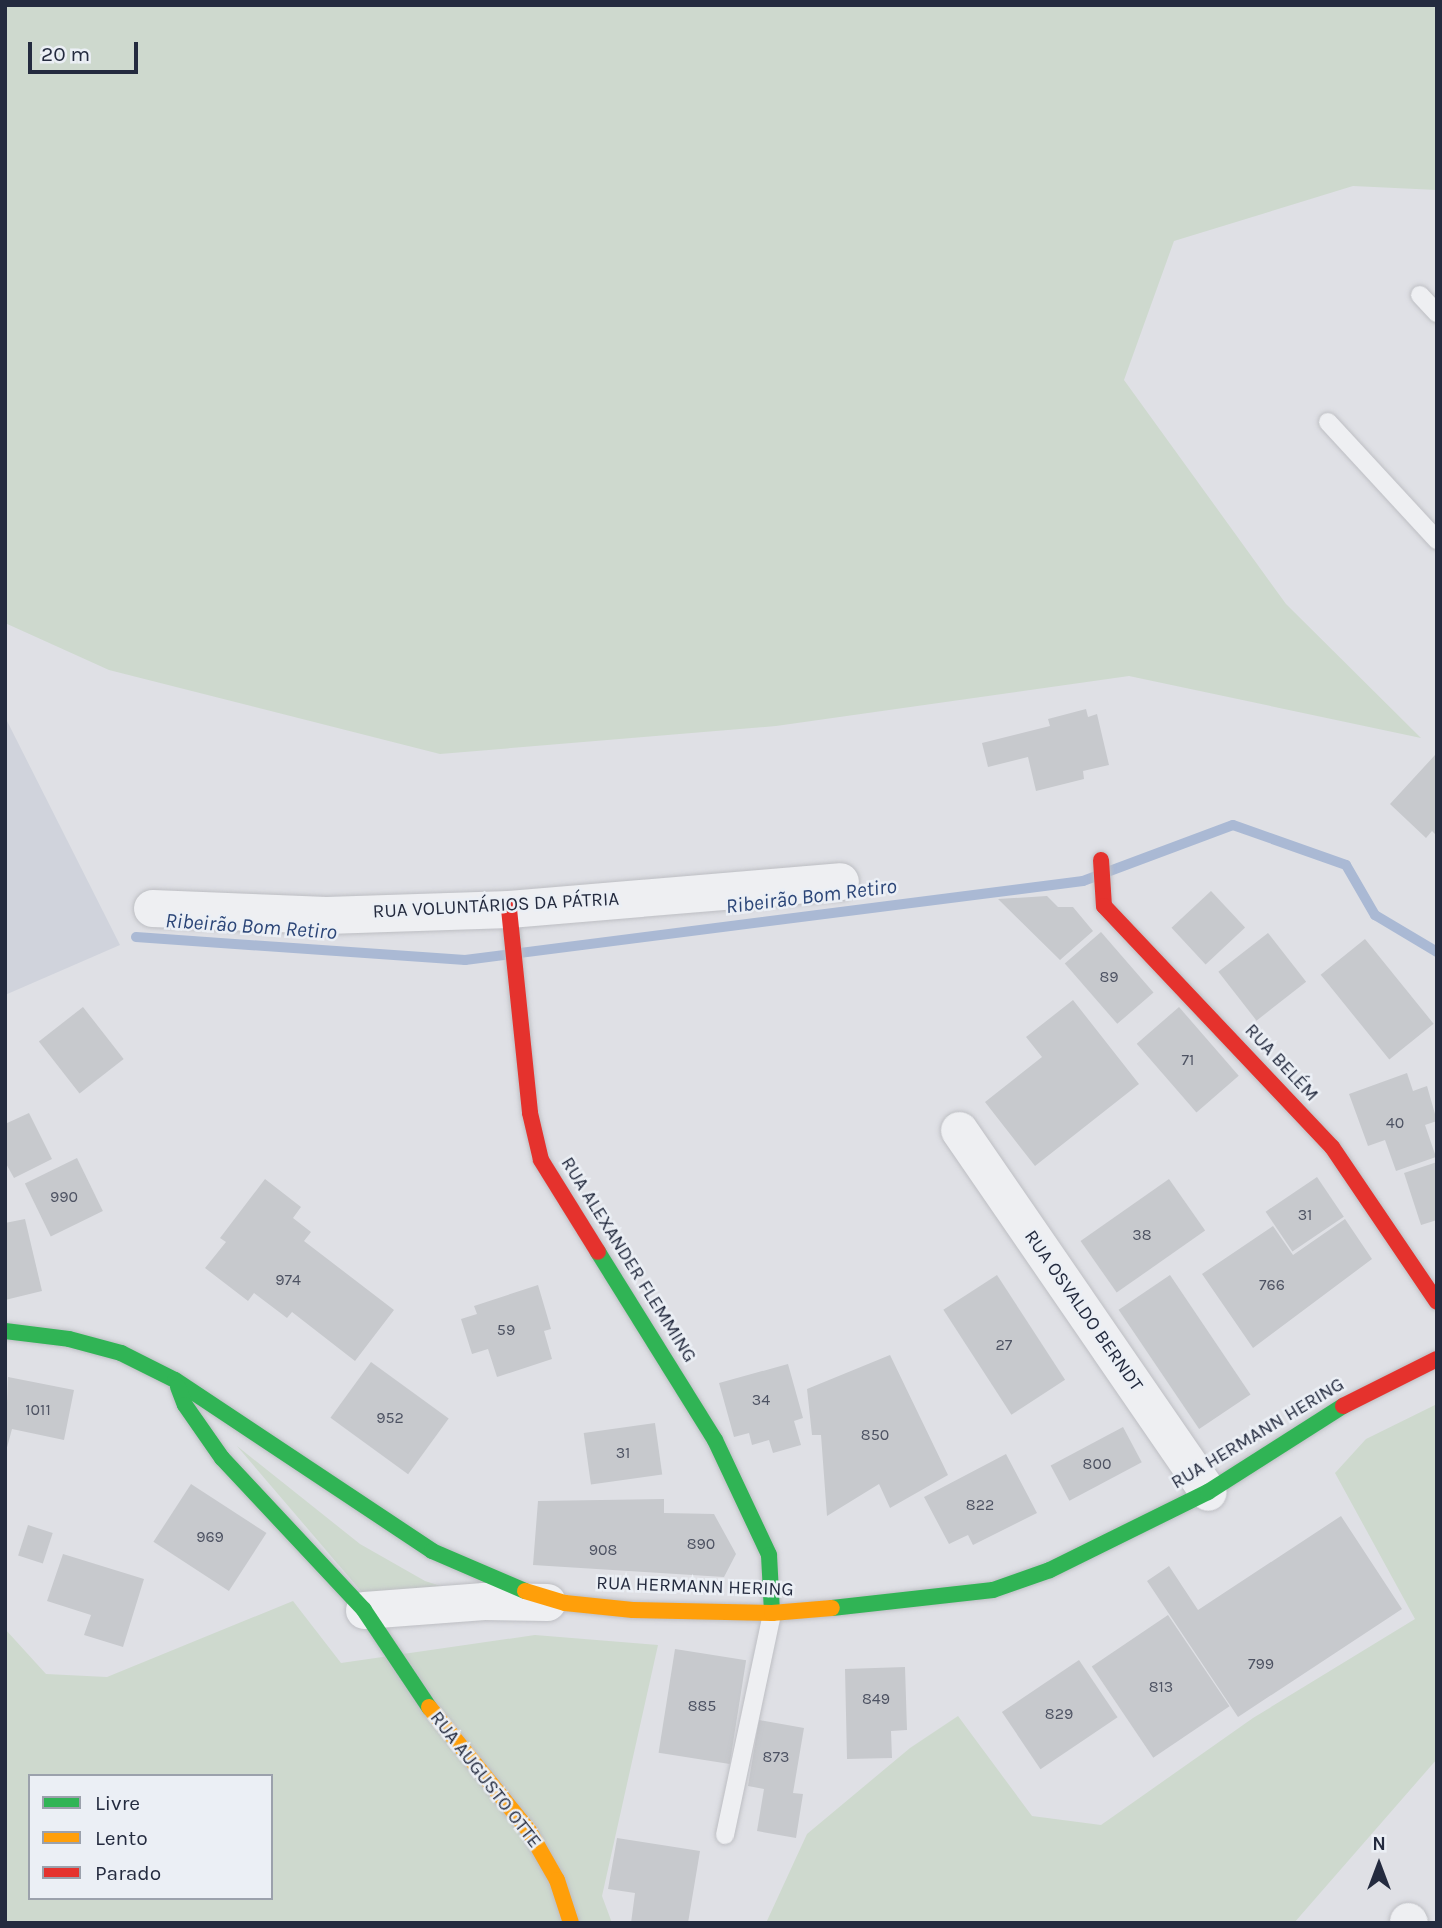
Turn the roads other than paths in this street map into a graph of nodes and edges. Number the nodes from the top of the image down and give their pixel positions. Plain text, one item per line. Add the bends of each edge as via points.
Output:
1 (1420, 295) dead end
2 (1437, 313) edge
3 (1328, 422) dead end
4 (1437, 540) edge
5 (1101, 860) dead end
6 (840, 881) dead end
7 (152, 908) dead end
8 (510, 926) junction
9 (959, 1130) dead end
10 (1437, 1302) edge
11 (5, 1331) edge
12 (1437, 1359) edge
13 (175, 1380) junction
14 (1208, 1492) junction
15 (565, 1603) junction
16 (363, 1610) junction
17 (772, 1613) junction
18 (725, 1835) dead end
19 (571, 1923) edge

1 - 2 lane
3 - 4 lane
5 - 10 street, RUA BELÉM via 1104,905 1332,1147
6 - 8 street, RUA VOLUNTÁRIOS DA PÁTRIA
7 - 8 street, RUA VOLUNTÁRIOS DA PÁTRIA
8 - 17 street, RUA ALEXANDER FLEMMING via 530,1113 541,1160 715,1440 769,1555
9 - 14 street, RUA OSVALDO BERNDT
11 - 13 street, RUA HERMANN HERING via 69,1339 121,1353
12 - 14 street, RUA HERMANN HERING via 1332,1412
13 - 15 street, RUA HERMANN HERING via 432,1550 516,1588
13 - 16 street, RUA AUGUSTO OTTE via 184,1405 222,1458
14 - 17 street, RUA HERMANN HERING via 1050,1570 993,1590
15 - 16 street via 484,1601
15 - 17 street, RUA HERMANN HERING via 633,1610
16 - 19 street, RUA AUGUSTO OTTE via 449,1737 529,1831 557,1880
17 - 18 lane

